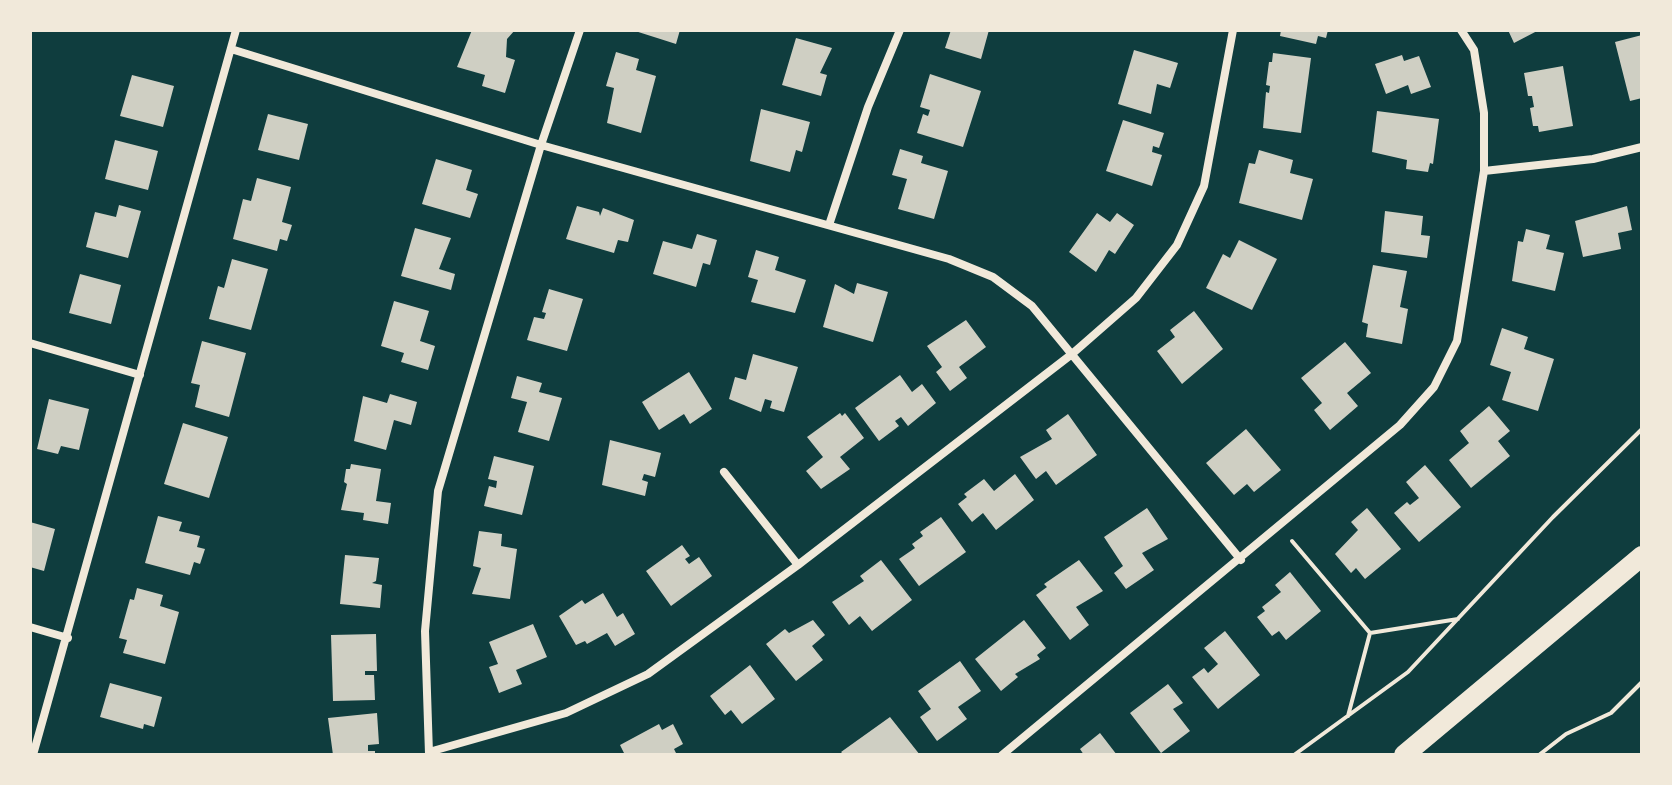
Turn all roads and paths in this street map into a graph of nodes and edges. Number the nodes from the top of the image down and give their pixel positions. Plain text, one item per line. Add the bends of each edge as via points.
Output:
1 (236, 30) edge
2 (580, 30) edge
3 (900, 30) edge
4 (1233, 30) edge
5 (1461, 30) edge
6 (231, 49) junction
7 (541, 145) junction
8 (1642, 147) edge
9 (1484, 171) junction
10 (829, 225) junction
11 (30, 343) edge
12 (1072, 354) junction
13 (140, 375) junction
14 (1642, 429) edge
15 (724, 472) dead end
16 (1292, 541) dead end
17 (1642, 556) edge
18 (1241, 560) junction
19 (798, 565) junction
20 (1459, 619) junction
21 (30, 627) edge
22 (1370, 633) junction
23 (68, 638) junction
24 (1642, 682) edge
25 (1348, 716) junction
26 (429, 754) edge
27 (33, 755) edge
28 (1002, 755) edge
29 (1294, 755) edge
30 (1404, 755) edge
31 (1539, 755) edge

1 - 6 street
2 - 7 street
3 - 10 street
4 - 12 street via 1204,186 1177,245 1136,298
5 - 9 street via 1474,50 1484,113
6 - 7 street
6 - 13 street
7 - 10 street
7 - 26 street via 438,491 425,631
8 - 9 street via 1593,159
9 - 18 street via 1457,341 1434,387 1400,425
10 - 12 street via 993,277 1032,306
11 - 13 street
12 - 18 street
12 - 19 street
13 - 23 street
14 - 20 path
15 - 19 street
16 - 22 path
17 - 30 main road
18 - 28 street
19 - 26 street via 648,674 566,713
20 - 22 path
20 - 25 path via 1408,672
21 - 23 street
22 - 25 path
23 - 27 street
24 - 31 path via 1611,713 1566,734
25 - 29 path

